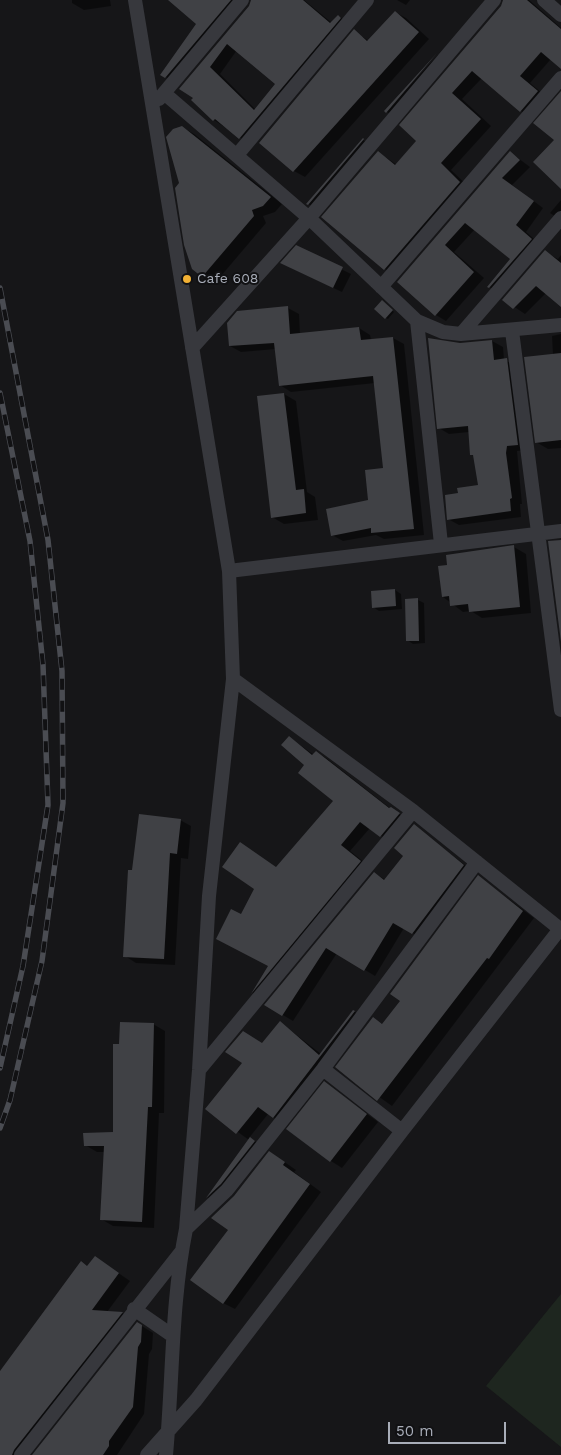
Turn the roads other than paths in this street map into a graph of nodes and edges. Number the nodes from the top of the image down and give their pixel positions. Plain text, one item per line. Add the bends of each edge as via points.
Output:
1 (135, 0) edge
2 (242, 0) edge
3 (367, 0) edge
4 (494, 0) edge
5 (544, 0) edge
6 (561, 15) edge
7 (561, 78) edge
8 (164, 93) junction
9 (154, 104) junction
10 (237, 155) junction
11 (309, 218) junction
12 (561, 218) edge
13 (381, 287) junction
14 (417, 320) junction
15 (561, 325) edge
16 (512, 331) junction
17 (461, 334) junction
18 (192, 348) junction
19 (561, 532) edge
20 (540, 535) junction
21 (441, 544) junction
22 (229, 571) junction
23 (233, 679) junction
24 (561, 710) edge
25 (412, 811) junction
26 (478, 862) junction
27 (560, 928) edge
28 (323, 1069) junction
29 (199, 1070) junction
30 (402, 1131) junction
31 (186, 1229) junction
32 (181, 1252) junction
33 (134, 1309) junction
34 (173, 1336) junction
35 (168, 1432) junction
36 (21, 1455) edge
37 (147, 1455) edge
38 (166, 1455) edge

1 - 9 street
2 - 8 street
3 - 10 street
4 - 11 street
5 - 6 street
7 - 13 street
8 - 9 street
8 - 10 street
9 - 18 street
10 - 11 street
11 - 13 street
11 - 18 street
12 - 17 street
13 - 14 street
14 - 17 street via 443,332
14 - 21 street
15 - 16 street
16 - 17 street
16 - 20 street
18 - 22 street
19 - 20 street
20 - 21 street
20 - 24 street
21 - 22 street
22 - 23 street
23 - 25 street
23 - 29 street via 209,896
25 - 26 street
25 - 29 street
26 - 27 street
26 - 28 street
27 - 30 street
28 - 30 street
28 - 31 street via 227,1190
29 - 31 street
30 - 35 street
31 - 32 street
32 - 33 street
32 - 34 street
33 - 34 street
33 - 36 street
34 - 35 street
35 - 37 street
35 - 38 street

